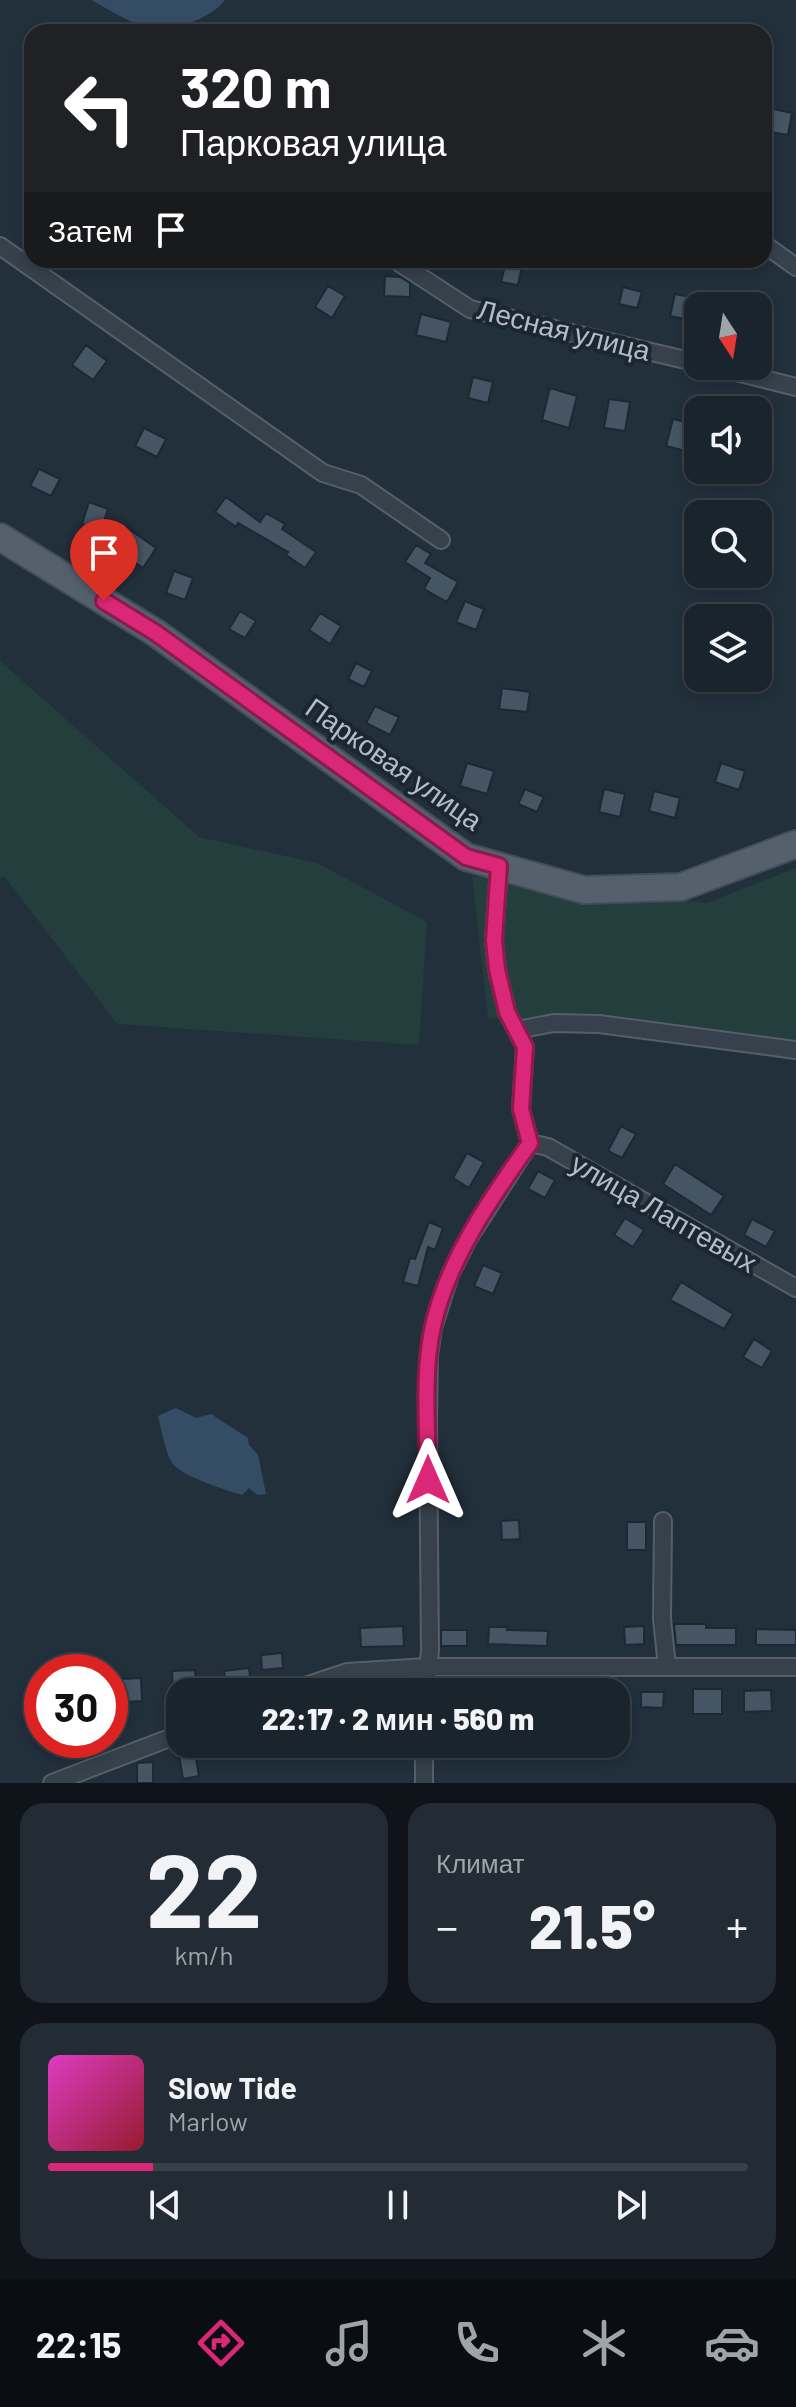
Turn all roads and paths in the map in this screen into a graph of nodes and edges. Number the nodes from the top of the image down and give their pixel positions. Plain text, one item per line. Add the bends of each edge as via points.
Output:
1 (0, 246) edge
2 (772, 250) edge
3 (24, 263) edge
4 (796, 267) edge
5 (31, 268) edge
6 (407, 268) edge
7 (684, 360) edge
8 (768, 380) edge
9 (796, 387) edge
10 (0, 537) edge
11 (441, 540) dead end
12 (796, 844) edge
13 (499, 866) junction
14 (517, 1030) junction
15 (796, 1050) edge
16 (530, 1143) junction
17 (796, 1288) edge
18 (663, 1521) dead end
19 (427, 1667) junction
20 (667, 1667) junction
21 (796, 1667) edge
22 (329, 1678) edge
23 (426, 1678) edge
24 (166, 1739) edge
25 (424, 1758) edge
26 (52, 1783) edge
27 (424, 1783) edge

1 - 3 street
2 - 4 street
5 - 11 street via 323,473 361,485
6 - 7 street, Лесная улица via 470,309
8 - 9 street
10 - 13 main road, Парковая улица via 156,633 466,857
12 - 13 main road, Парковая улица via 681,887 584,890
13 - 14 street via 497,969
14 - 15 street via 554,1023 599,1024
14 - 16 street via 525,1047 521,1109
16 - 17 street, улица Лаптевых via 548,1147
16 - 19 street via 468,1239 433,1328
18 - 20 street
19 - 20 street
19 - 22 street
19 - 23 street
20 - 21 street
24 - 26 street
25 - 27 street

